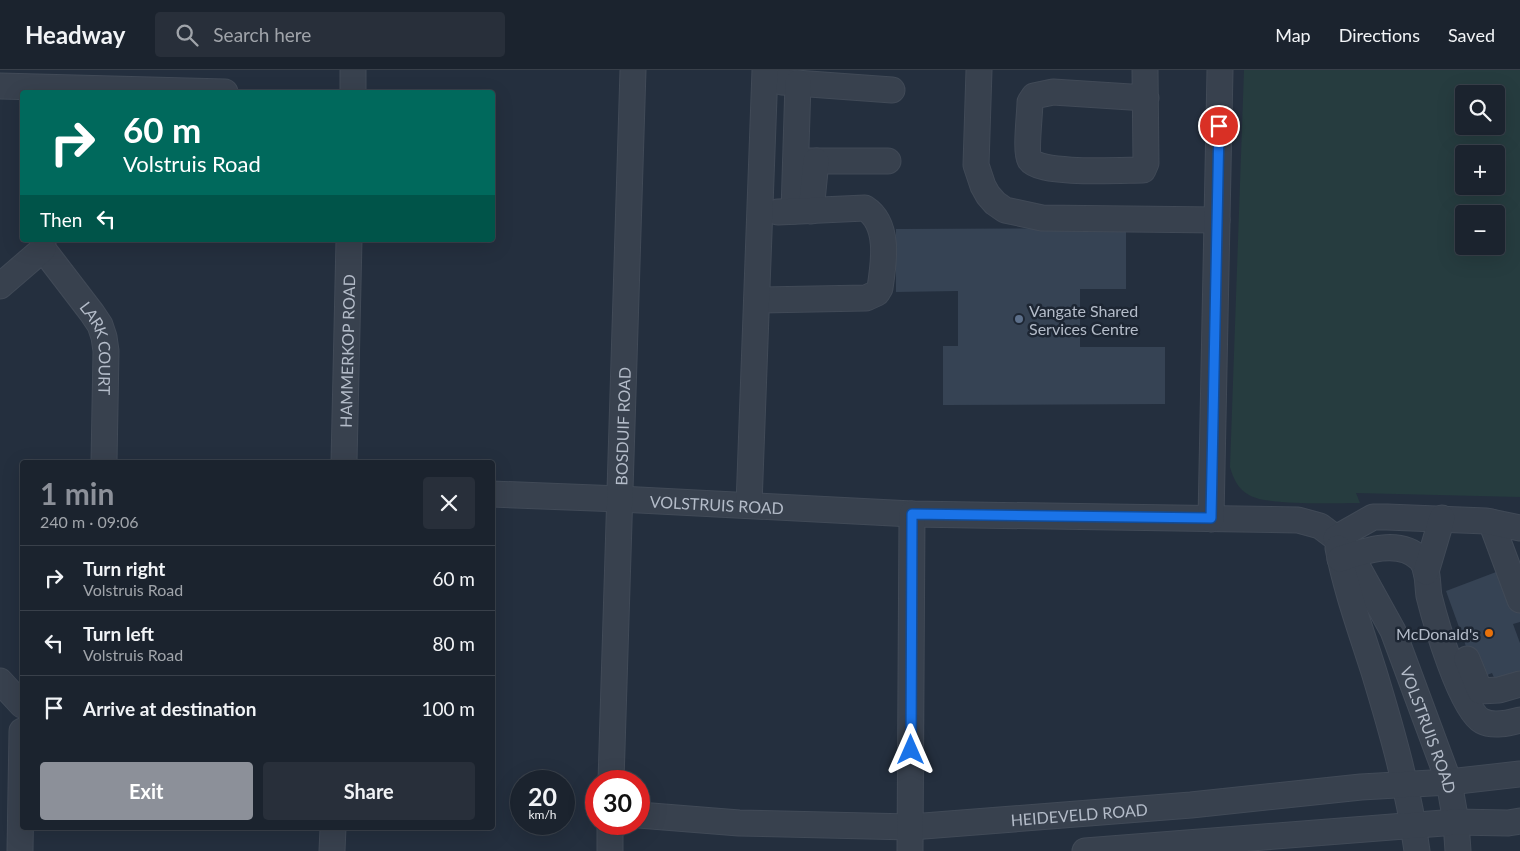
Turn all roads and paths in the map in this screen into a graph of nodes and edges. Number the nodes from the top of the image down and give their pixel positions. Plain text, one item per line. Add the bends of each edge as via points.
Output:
1 (354, 70) edge
2 (633, 70) edge
3 (979, 70) edge
4 (1145, 70) edge
5 (1220, 70) edge
6 (765, 74) edge
7 (798, 83) junction
8 (0, 86) edge
9 (42, 90) edge
10 (353, 90) edge
11 (892, 90) dead end
12 (1146, 98) junction
13 (806, 161) junction
14 (888, 161) dead end
15 (1217, 220) junction
16 (349, 242) edge
17 (43, 245) edge
18 (0, 286) edge
19 (757, 300) junction
20 (104, 460) edge
21 (344, 460) edge
22 (495, 494) edge
23 (620, 499) junction
24 (749, 506) junction
25 (912, 514) junction
26 (1211, 518) junction
27 (1442, 518) junction
28 (1491, 522) junction
29 (1520, 528) edge
30 (1342, 551) junction
31 (1426, 572) junction
32 (1520, 600) edge
33 (0, 681) edge
34 (1520, 684) edge
35 (1480, 691) junction
36 (20, 703) edge
37 (1520, 705) edge
38 (1520, 720) edge
39 (611, 770) edge
40 (1520, 774) edge
41 (1449, 782) junction
42 (1404, 784) junction
43 (650, 816) edge
44 (1520, 821) edge
45 (1456, 822) junction
46 (1414, 825) junction
47 (911, 826) junction
48 (20, 830) edge
49 (332, 830) edge
50 (610, 835) edge
51 (20, 851) edge
52 (332, 851) edge
53 (610, 851) edge
54 (910, 851) edge
55 (1084, 851) edge
56 (1417, 851) edge
57 (1458, 851) edge

1 - 10 street
2 - 23 street, BOSDUIF ROAD
3 - 15 street via 976,165 988,196 1005,210 1042,218
4 - 12 street
5 - 15 street
6 - 7 street
6 - 19 street
7 - 11 street
7 - 13 street
8 - 9 street
12 - 12 street via 1054,92 1034,96 1030,102 1030,159 1036,165 1052,170 1143,170 1146,164
13 - 14 street
13 - 19 street via 794,211 865,208 872,213 881,226 883,238 880,288 866,298
15 - 26 street
16 - 21 street, HAMMERKOP ROAD
17 - 18 street, LARK COURT
17 - 20 street, LARK COURT via 92,313 104,336
19 - 24 street
22 - 23 street, VOLSTRUIS ROAD
23 - 24 street, VOLSTRUIS ROAD
23 - 39 street, BOSDUIF ROAD
24 - 25 street, VOLSTRUIS ROAD
25 - 26 street, VOLSTRUIS ROAD
25 - 47 street
26 - 30 street, VOLSTRUIS ROAD via 1298,520 1320,526
27 - 28 street
27 - 30 street via 1373,517
27 - 31 street
28 - 29 street
28 - 32 street
30 - 31 street via 1391,547 1411,552 1420,559
30 - 41 street, VOLSTRUIS ROAD via 1393,630
30 - 42 street, VOLSTRUIS ROAD via 1352,603 1393,735
31 - 35 street via 1436,584
31 - 38 street via 1435,620 1465,699 1474,714 1482,721 1502,724
33 - 36 street
34 - 35 street
35 - 37 street via 1486,705 1495,710
40 - 41 street, HEIDEVELD ROAD
41 - 42 street, HEIDEVELD ROAD
41 - 45 street, VOLSTRUIS ROAD
42 - 46 street, VOLSTRUIS ROAD
42 - 47 street, HEIDEVELD ROAD via 1191,806
43 - 47 street, HEIDEVELD ROAD via 738,823
44 - 45 street
45 - 46 street
45 - 57 street, VOLSTRUIS ROAD
46 - 55 street
46 - 56 street, VOLSTRUIS ROAD
47 - 54 street
48 - 51 street
49 - 52 street
50 - 53 street

